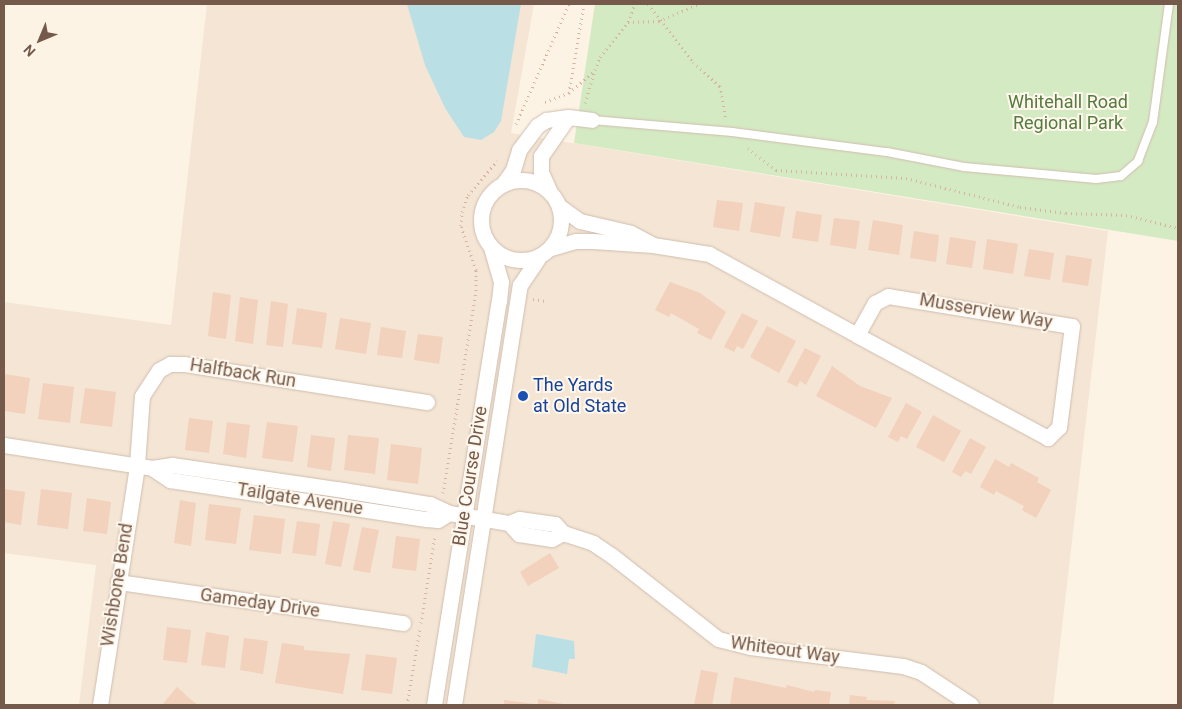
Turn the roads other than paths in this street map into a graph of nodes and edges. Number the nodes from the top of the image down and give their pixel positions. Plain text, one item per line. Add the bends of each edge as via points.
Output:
1 (1169, 4) edge
2 (580, 119) junction
3 (503, 184) junction
4 (549, 190) junction
5 (559, 206) junction
6 (653, 245) junction
7 (491, 248) junction
8 (551, 248) junction
9 (538, 258) junction
10 (857, 335) junction
11 (427, 402) dead end
12 (4, 445) edge
13 (136, 465) junction
14 (456, 514) junction
15 (483, 518) junction
16 (118, 582) junction
17 (403, 624) dead end
18 (100, 705) edge
19 (434, 705) edge
20 (454, 705) edge
21 (970, 705) edge

1 - 2 lane via 1153,122 1138,161 1120,176 1096,179 964,166 767,136
2 - 3 street, Blue Course Drive via 546,120 530,132
2 - 4 street via 541,156 541,172
3 - 4 street via 527,180
3 - 7 street, Blue Course Drive via 485,201 481,213 483,232
4 - 5 street
5 - 6 street, Musserview Way via 580,221 631,232
5 - 8 street, Blue Course Drive via 562,223
6 - 8 street, Musserview Way via 575,241
6 - 10 street, Musserview Way via 709,254
7 - 9 street via 513,260
7 - 14 street, Blue Course Drive via 500,282 499,301
8 - 9 street, Blue Course Drive
9 - 15 street, Blue Course Drive via 520,285
10 - 10 street, Musserview Way via 1048,438 1059,427 1072,326 888,296 876,303
11 - 13 street, Halfback Run via 170,364 159,370 142,396
12 - 13 street, Tailgate Avenue
13 - 14 street, Tailgate Avenue via 152,468 170,480 426,519 438,520
13 - 16 street, Wishbone Bend
14 - 15 street, Whiteout Way
14 - 19 street, Blue Course Drive
15 - 20 street, Blue Course Drive
15 - 21 street, Whiteout Way via 509,523 519,519 555,524 563,533 593,543 718,639 750,647 903,666 921,672
16 - 17 street, Gameday Drive
16 - 18 street, Wishbone Bend

